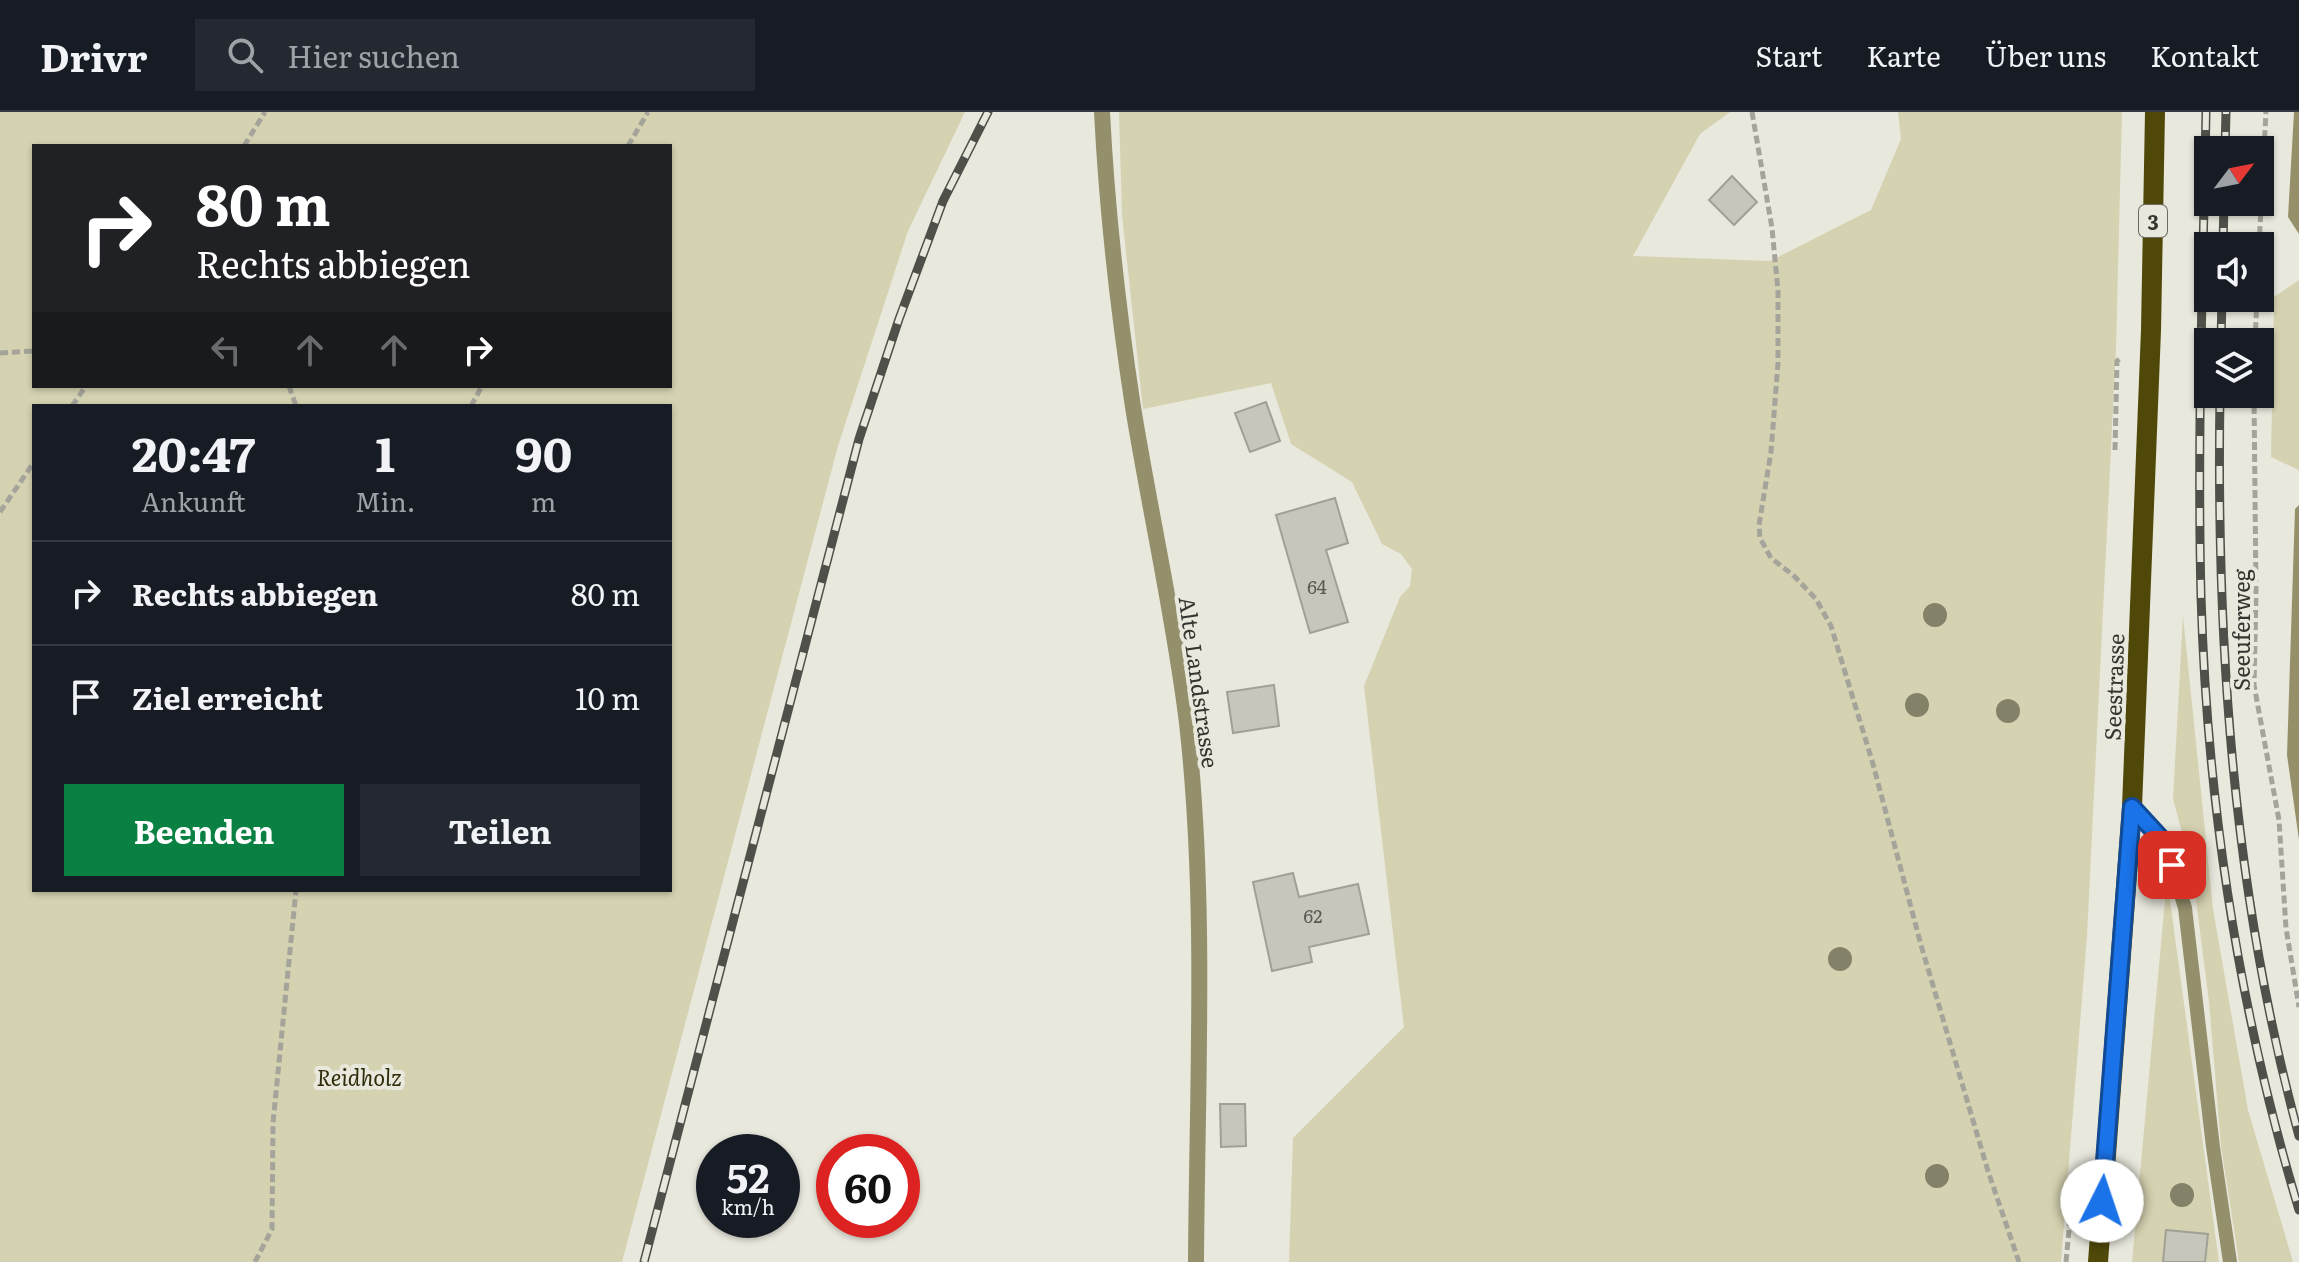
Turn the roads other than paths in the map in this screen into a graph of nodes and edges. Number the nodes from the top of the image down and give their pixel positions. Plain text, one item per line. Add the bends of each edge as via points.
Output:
1 (1102, 112) edge
2 (2155, 112) edge
3 (2132, 807) junction
4 (1196, 1262) edge
5 (2098, 1262) edge
6 (2230, 1262) edge

1 - 4 street, Alte Landstrasse via 1111,249 1186,722 1198,852
2 - 3 main road, Seestrasse / 3
3 - 5 main road, Seestrasse / 3
3 - 6 lane via 2166,844 2185,908

